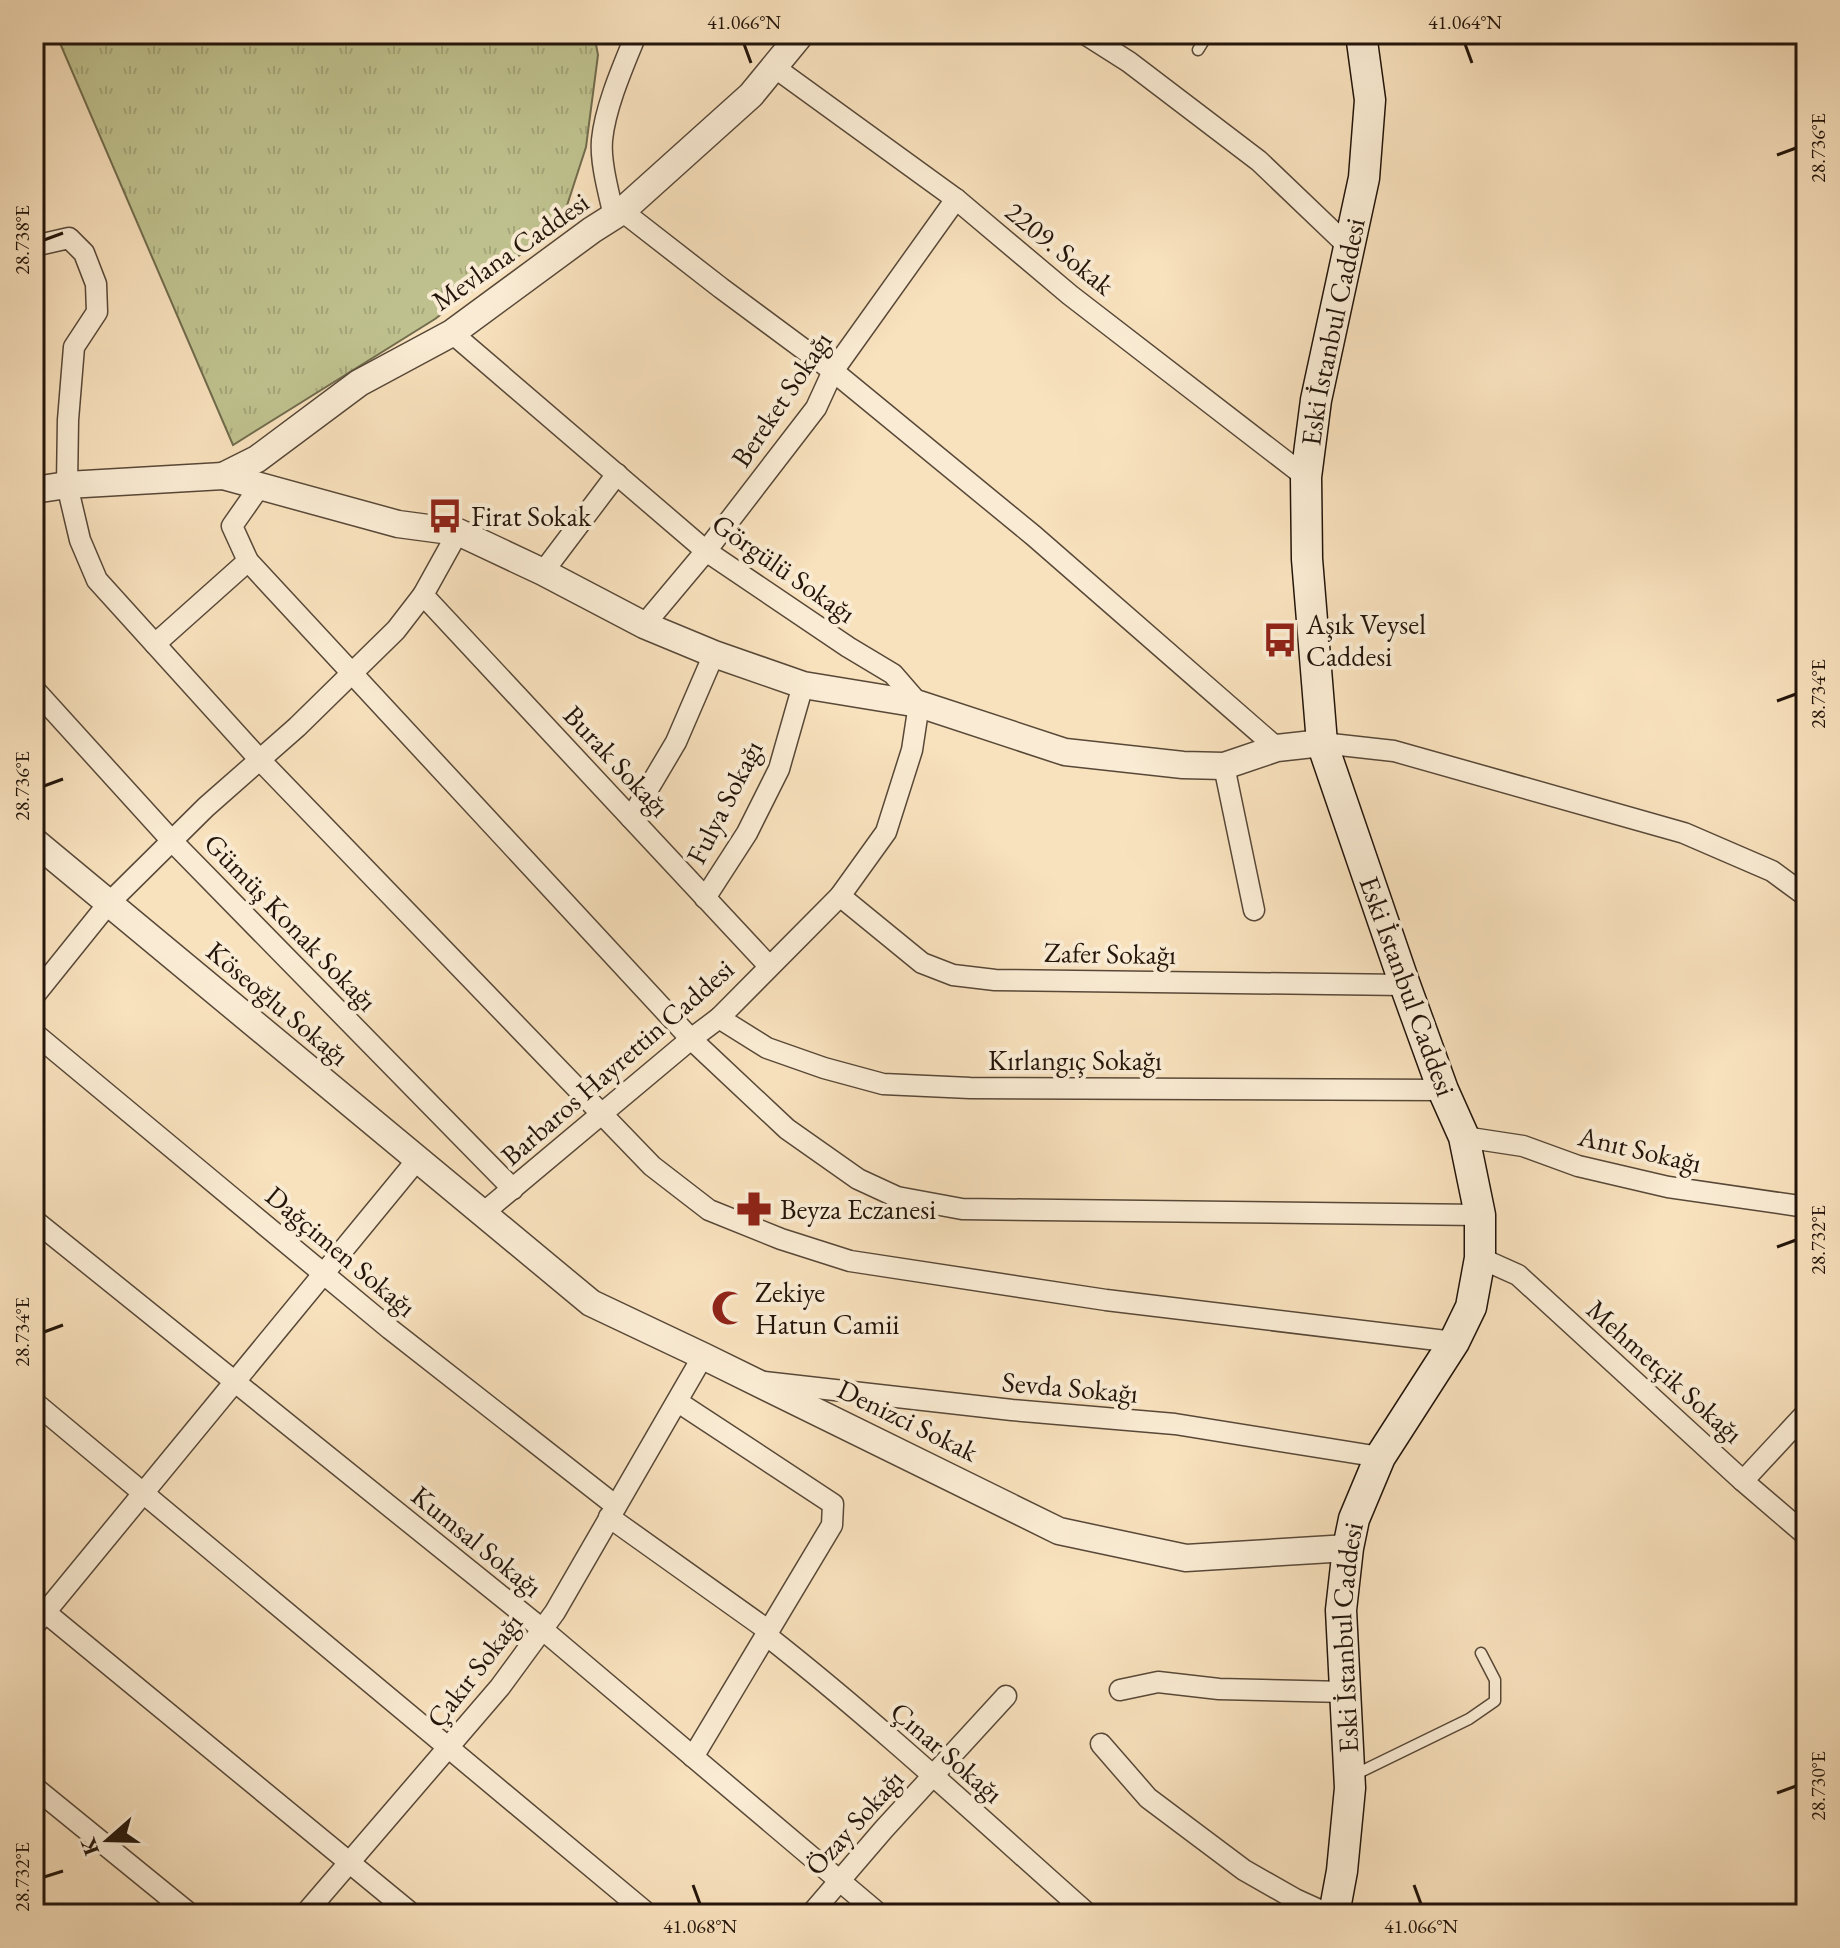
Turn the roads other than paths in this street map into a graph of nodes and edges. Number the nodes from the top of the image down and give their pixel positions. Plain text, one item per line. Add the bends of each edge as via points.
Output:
1 (632, 34) edge
2 (801, 34) edge
3 (1085, 34) edge
4 (1208, 34) edge
5 (1361, 34) edge
6 (1198, 50) dead end
7 (774, 67) junction
8 (956, 199) junction
9 (618, 214) junction
10 (34, 246) edge
11 (1349, 247) junction
12 (452, 333) junction
13 (833, 371) junction
14 (617, 474) junction
15 (223, 476) junction
16 (1306, 477) junction
17 (67, 485) junction
18 (260, 486) junction
19 (34, 490) edge
20 (458, 532) junction
21 (706, 551) junction
22 (248, 561) junction
23 (543, 572) junction
24 (423, 595) junction
25 (644, 625) junction
26 (155, 644) junction
27 (714, 654) junction
28 (351, 674) junction
29 (803, 685) junction
30 (34, 689) edge
31 (919, 704) junction
32 (1322, 743) junction
33 (1277, 748) junction
34 (260, 760) junction
35 (1224, 766) junction
36 (631, 818) junction
37 (34, 841) edge
38 (172, 841) junction
39 (840, 896) junction
40 (1806, 896) edge
41 (705, 898) junction
42 (108, 904) junction
43 (1254, 910) dead end
44 (769, 966) junction
45 (1405, 985) junction
46 (34, 996) edge
47 (719, 1018) junction
48 (34, 1033) edge
49 (691, 1039) junction
50 (1443, 1090) junction
51 (602, 1114) junction
52 (1464, 1137) junction
53 (417, 1160) junction
54 (513, 1189) junction
55 (1806, 1207) edge
56 (482, 1214) junction
57 (1480, 1215) junction
58 (34, 1220) edge
59 (1480, 1258) junction
60 (324, 1274) junction
61 (1454, 1342) junction
62 (703, 1356) junction
63 (754, 1380) junction
64 (235, 1382) junction
65 (34, 1402) edge
66 (678, 1402) junction
67 (1806, 1413) edge
68 (1380, 1457) junction
69 (1743, 1481) junction
70 (143, 1493) junction
71 (613, 1512) junction
72 (1806, 1535) edge
73 (1348, 1548) junction
74 (38, 1613) edge
75 (542, 1629) junction
76 (767, 1633) junction
77 (1481, 1653) dead end
78 (1120, 1690) dead end
79 (1345, 1692) junction
80 (1006, 1696) dead end
81 (1101, 1744) dead end
82 (449, 1747) junction
83 (693, 1757) junction
84 (933, 1776) junction
85 (1350, 1777) junction
86 (34, 1787) edge
87 (349, 1862) junction
88 (840, 1880) junction
89 (190, 1914) edge
90 (305, 1914) edge
91 (412, 1914) edge
92 (648, 1914) edge
93 (811, 1914) edge
94 (879, 1914) edge
95 (1088, 1914) edge
96 (1328, 1914) edge
97 (1334, 1914) edge

1 - 9 street via 602,141 607,185
2 - 7 street, Mevlana Caddesi
3 - 11 street via 1259,161
4 - 6 lane
5 - 11 main road, Eski İstanbul Caddesi via 1370,100 1364,178
7 - 8 street, 2209. Sokak
7 - 9 street, Mevlana Caddesi via 751,95
8 - 13 street, Bereket Sokağı
8 - 16 street, 2209. Sokak via 1070,295
9 - 12 street, Mevlana Caddesi
9 - 13 street
10 - 17 street via 69,238 84,253 96,284 97,312 74,347
11 - 16 main road, Eski İstanbul Caddesi via 1316,400
12 - 14 street, Görgülü Sokağı
12 - 15 street, Mevlana Caddesi via 359,383 257,459
13 - 21 street, Bereket Sokağı via 816,408
13 - 33 street via 1034,536
14 - 21 street, Görgülü Sokağı
14 - 23 street
15 - 17 street
15 - 18 street
16 - 32 main road, Eski İstanbul Caddesi
17 - 19 street
17 - 26 street via 80,540 97,580
18 - 20 street via 398,524
18 - 22 street via 232,526
20 - 23 street
20 - 24 street
21 - 25 street, Bereket Sokağı
21 - 31 street, Görgülü Sokağı via 893,674
22 - 26 street
22 - 28 street
23 - 25 street
24 - 28 street
24 - 36 street, Burak Sokağı
25 - 27 street
26 - 34 street
27 - 29 street
27 - 36 street via 676,742
28 - 34 street
28 - 49 street
29 - 31 street
29 - 41 street, Fulya Sokağı via 779,769 747,833
30 - 38 street, Gümüş Konak Sokağı
31 - 35 street via 1065,752
31 - 39 street, Barbaros Hayrettin Caddesi via 912,750 886,832
32 - 33 street
32 - 40 street via 1394,751 1684,833 1772,871
32 - 45 main road, Eski İstanbul Caddesi
33 - 35 street
34 - 38 street
34 - 51 street
35 - 43 street
36 - 41 street, Burak Sokağı
37 - 42 street, Köseoğlu Sokağı
38 - 42 street
38 - 54 street, Gümüş Konak Sokağı
39 - 44 street, Barbaros Hayrettin Caddesi
39 - 45 street, Zafer Sokağı via 922,963 953,975 995,980
41 - 44 street, Burak Sokağı
42 - 46 street
42 - 53 street, Köseoğlu Sokağı
44 - 47 street, Barbaros Hayrettin Caddesi
45 - 50 main road, Eski İstanbul Caddesi
47 - 49 street, Barbaros Hayrettin Caddesi
47 - 50 street, Kırlangıç Sokağı via 767,1048 883,1084
48 - 60 street, Dağçimen Sokağı
49 - 51 street, Barbaros Hayrettin Caddesi
49 - 57 street via 787,1129 858,1179 897,1197 962,1209
50 - 52 main road, Eski İstanbul Caddesi
51 - 54 street, Barbaros Hayrettin Caddesi
51 - 61 street via 652,1166 709,1210 850,1261 1106,1300
52 - 55 street, Anıt Sokağı via 1523,1146 1578,1166 1668,1187
52 - 57 main road, Eski İstanbul Caddesi
53 - 56 street, Köseoğlu Sokağı
53 - 60 street
54 - 56 street, Barbaros Hayrettin Caddesi
56 - 62 street, Denizci Sokak via 591,1303
57 - 59 main road, Eski İstanbul Caddesi
58 - 64 street, Kumsal Sokağı
59 - 61 main road, Eski İstanbul Caddesi via 1471,1307
59 - 69 street, Mehmetçik Sokağı via 1518,1275
60 - 64 street
60 - 71 street, Dağçimen Sokağı
61 - 68 main road, Eski İstanbul Caddesi
62 - 63 street, Denizci Sokak
62 - 66 street, Çakır Sokağı
63 - 68 street, Sevda Sokağı via 1175,1424
63 - 73 street, Denizci Sokak via 1059,1531 1186,1558
64 - 70 street
64 - 75 street, Kumsal Sokağı
65 - 70 street
66 - 71 street, Çakır Sokağı
66 - 76 street via 833,1504 832,1525
67 - 69 street
68 - 73 main road, Eski İstanbul Caddesi
69 - 72 street, Mehmetçik Sokağı
70 - 74 street
70 - 82 street
71 - 75 street, Çakır Sokağı
71 - 76 street, Dağçimen Sokağı
73 - 79 main road, Eski İstanbul Caddesi via 1341,1610
74 - 87 street
75 - 82 street, Çakır Sokağı
75 - 83 street, Kumsal Sokağı
76 - 83 street
76 - 84 street, Çınar Sokağı
77 - 85 lane via 1495,1680 1495,1701
78 - 79 street via 1158,1682
79 - 85 main road, Eski İstanbul Caddesi
80 - 84 street, Özay Sokağı
81 - 96 street via 1148,1798 1244,1870
82 - 87 street, Çakır Sokağı
82 - 92 street
83 - 88 street, Kumsal Sokağı
84 - 88 street, Özay Sokağı
84 - 95 street, Çınar Sokağı
85 - 97 main road, Eski İstanbul Caddesi
86 - 89 street
87 - 90 street, Çakır Sokağı
87 - 91 street
88 - 93 street, Özay Sokağı
88 - 94 street, Kumsal Sokağı

